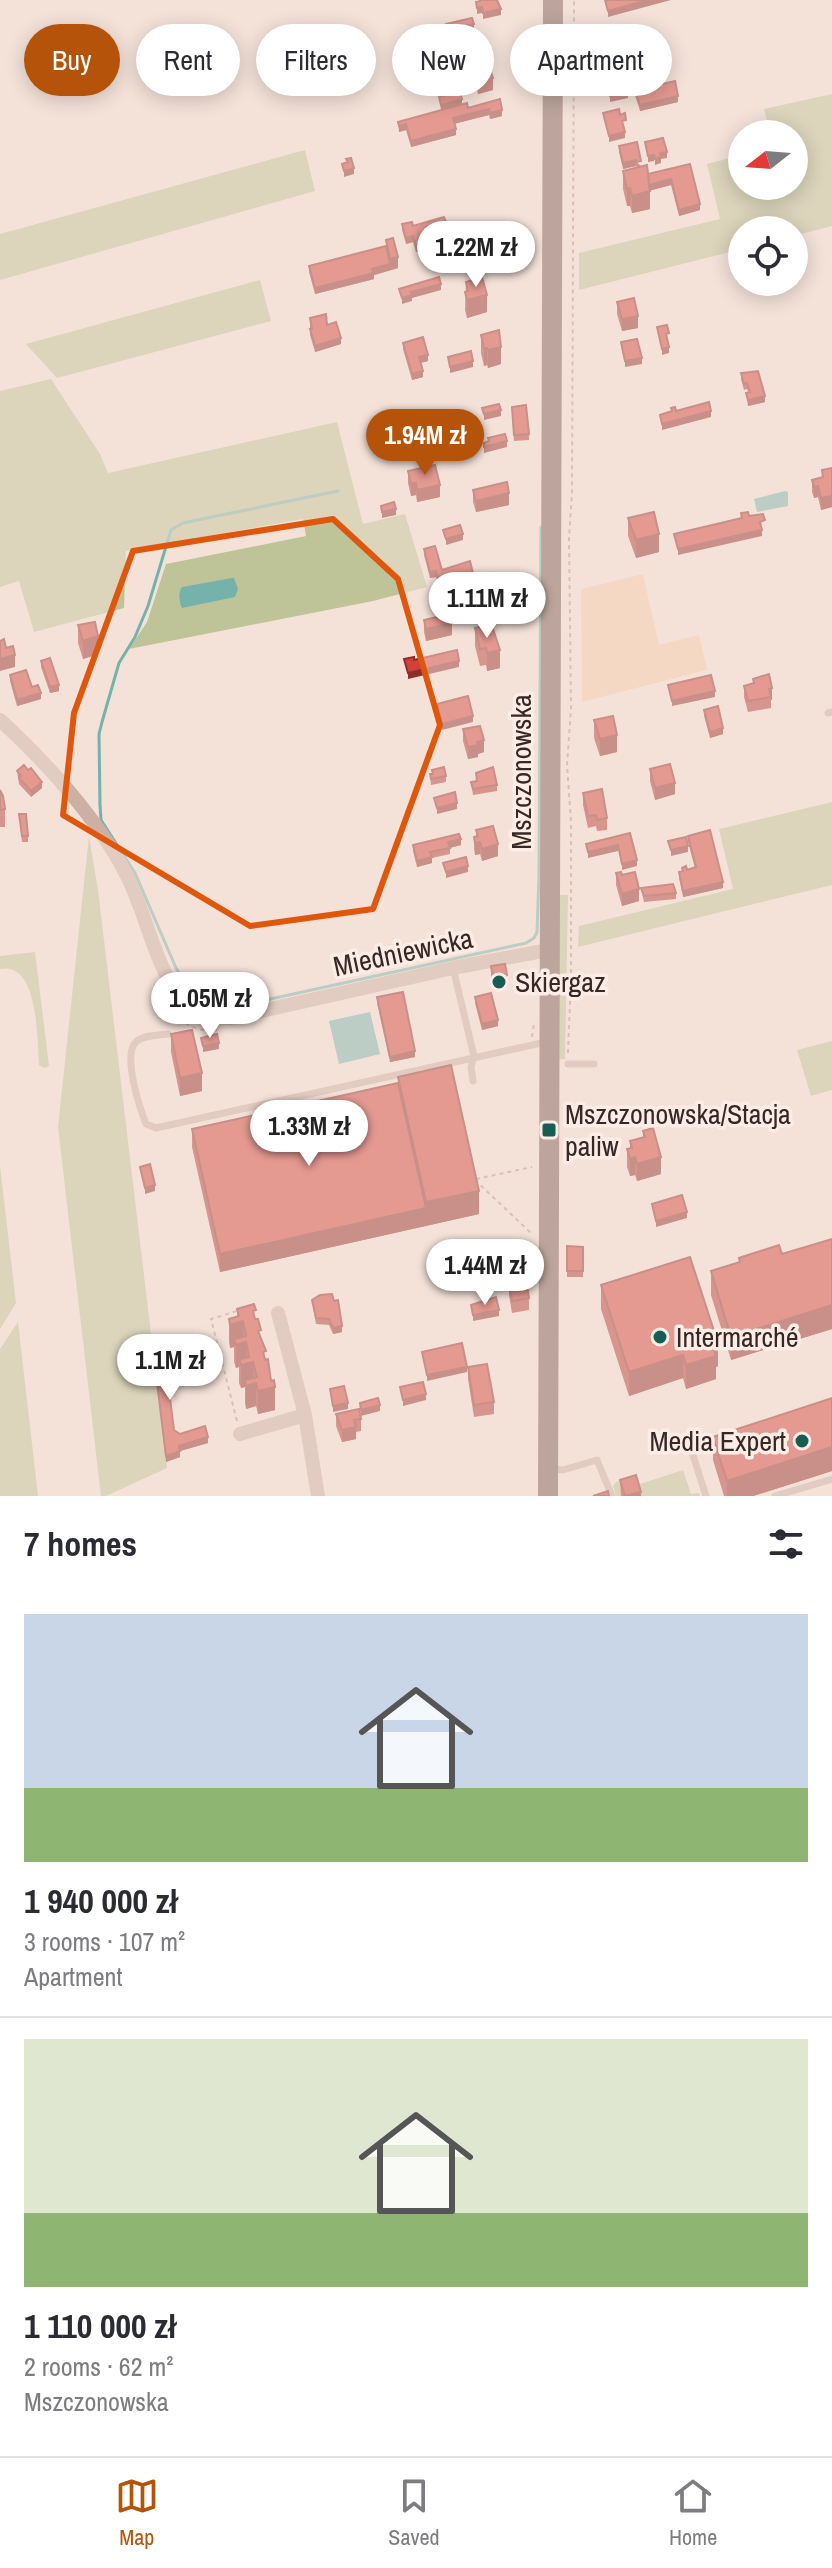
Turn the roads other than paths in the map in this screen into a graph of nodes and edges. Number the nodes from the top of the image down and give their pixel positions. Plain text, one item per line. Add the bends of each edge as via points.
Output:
1 (553, 0) edge
2 (0, 720) edge
3 (548, 950) junction
4 (453, 968) junction
5 (168, 1034) edge
6 (549, 1042) junction
7 (474, 1056) junction
8 (568, 1064) road end
9 (594, 1064) dead end
10 (473, 1081) dead end
11 (278, 1313) dead end
12 (305, 1415) junction
13 (240, 1434) road end
14 (692, 1452) dead end
15 (549, 1469) junction
16 (832, 1479) edge
17 (318, 1496) edge
18 (548, 1496) edge
19 (612, 1496) edge
20 (706, 1496) edge
21 (775, 1496) edge

1 - 3 main road, Mszczonowska
2 - 4 street, Miedniewicka via 31,748 104,837 128,877 164,970 177,993 199,1013 230,1018
3 - 4 street, Miedniewicka
3 - 6 main road, Mszczonowska
4 - 7 lane
5 - 7 lane via 141,1039 130,1050 141,1112 146,1124 156,1128
6 - 7 lane
6 - 15 main road, Mszczonowska
7 - 10 lane
8 - 9 lane
11 - 12 street
12 - 13 street
12 - 17 street
14 - 20 lane
15 - 18 main road, Mszczonowska
15 - 19 lane via 597,1460
16 - 21 lane

